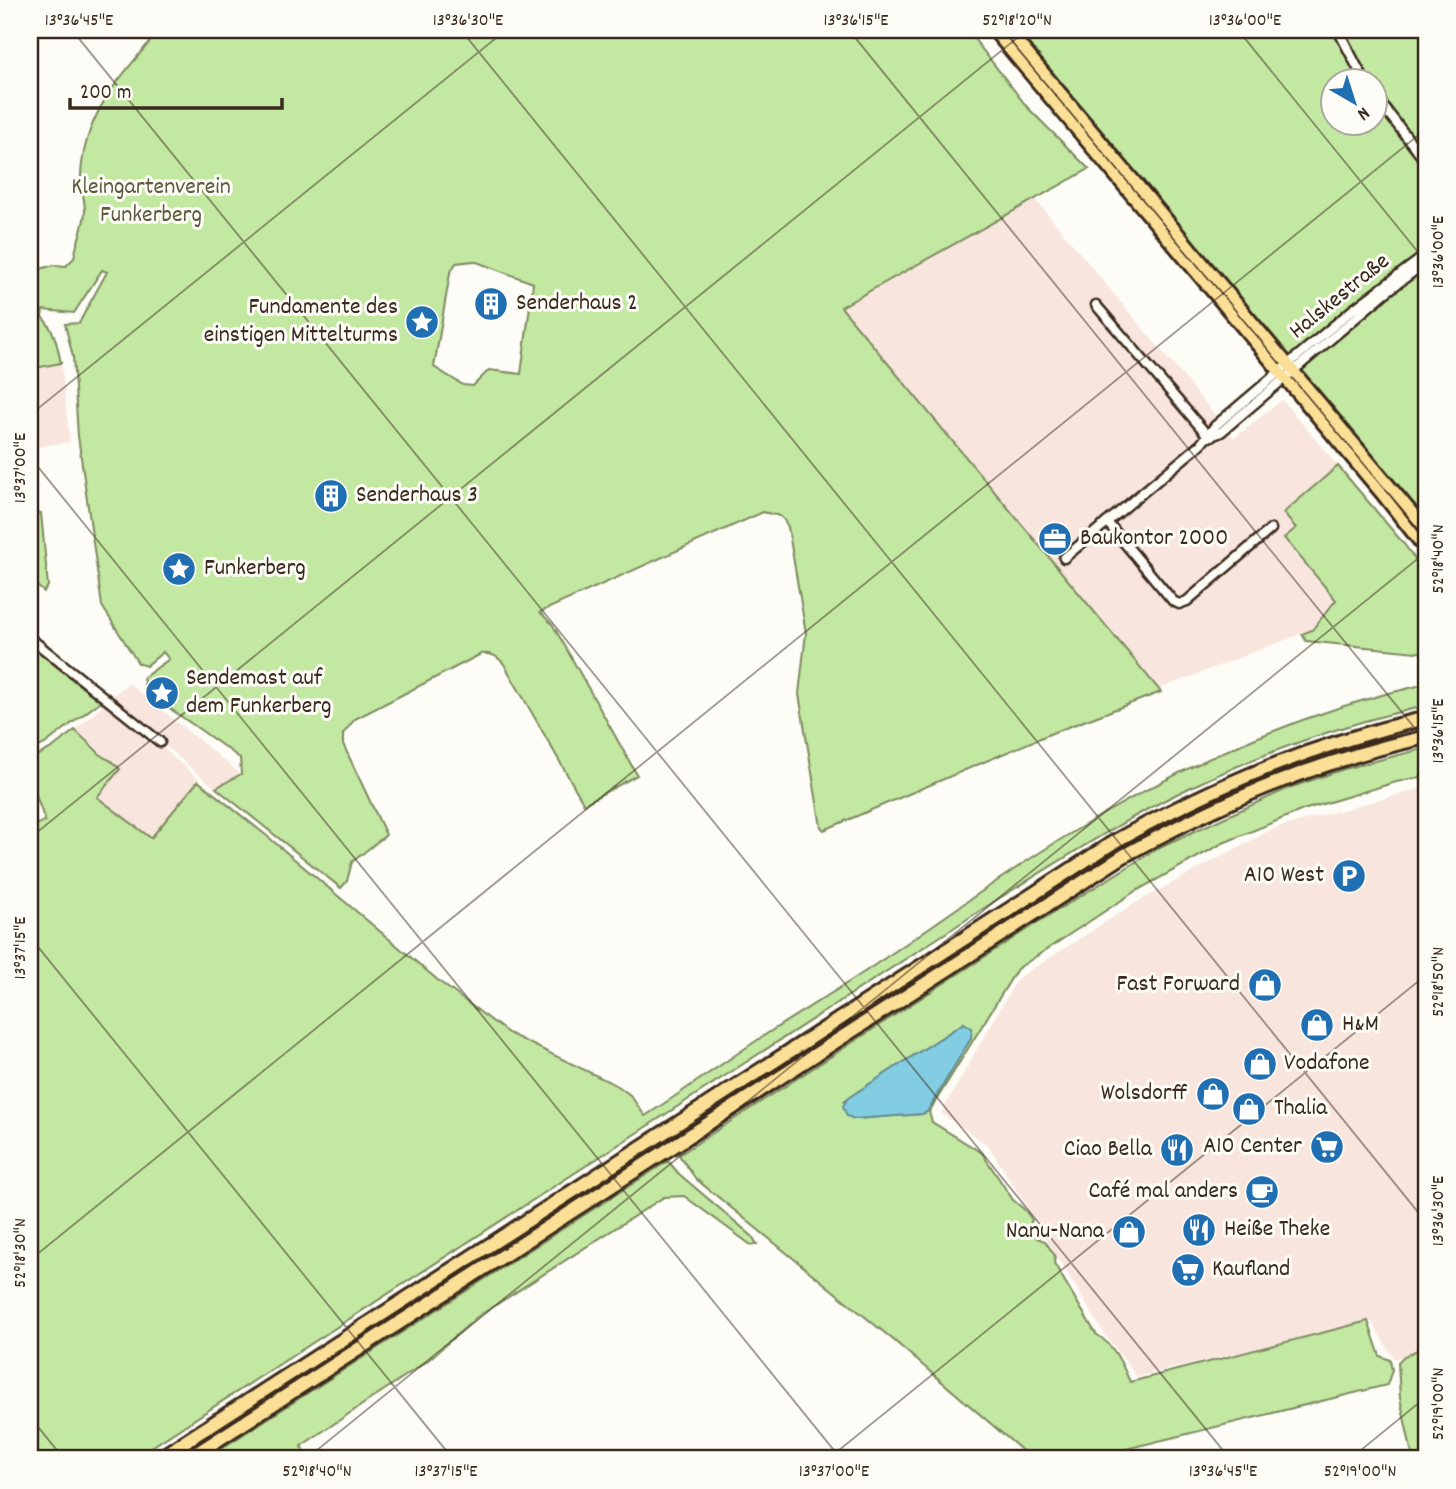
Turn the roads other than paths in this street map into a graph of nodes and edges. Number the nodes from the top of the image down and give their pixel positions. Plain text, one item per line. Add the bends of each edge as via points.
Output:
1 (993, 30) edge
2 (1007, 30) edge
3 (1338, 30) edge
4 (1357, 66) edge
5 (1390, 115) edge
6 (1426, 162) edge
7 (1426, 255) edge
8 (1426, 262) edge
9 (1096, 305) dead end
10 (1287, 371) junction
11 (1209, 437) junction
12 (1107, 522) junction
13 (1272, 529) dead end
14 (1426, 529) edge
15 (1426, 550) edge
16 (1064, 558) dead end
17 (30, 638) edge
18 (1426, 718) edge
19 (1426, 737) edge
20 (160, 742) dead end
21 (158, 1459) edge
22 (188, 1459) edge

1 - 10 main road
2 - 10 main road
3 - 4 street
5 - 6 street
7 - 10 street, Halskestraße via 1369,297
8 - 10 street, Halskestraße
9 - 11 street
10 - 11 street via 1215,426
10 - 14 main road
10 - 15 main road
11 - 12 street
12 - 13 street via 1179,604
12 - 16 street
17 - 20 street
18 - 21 highway via 1282,760 1117,840
19 - 22 highway via 1290,776 1184,822 1125,855

